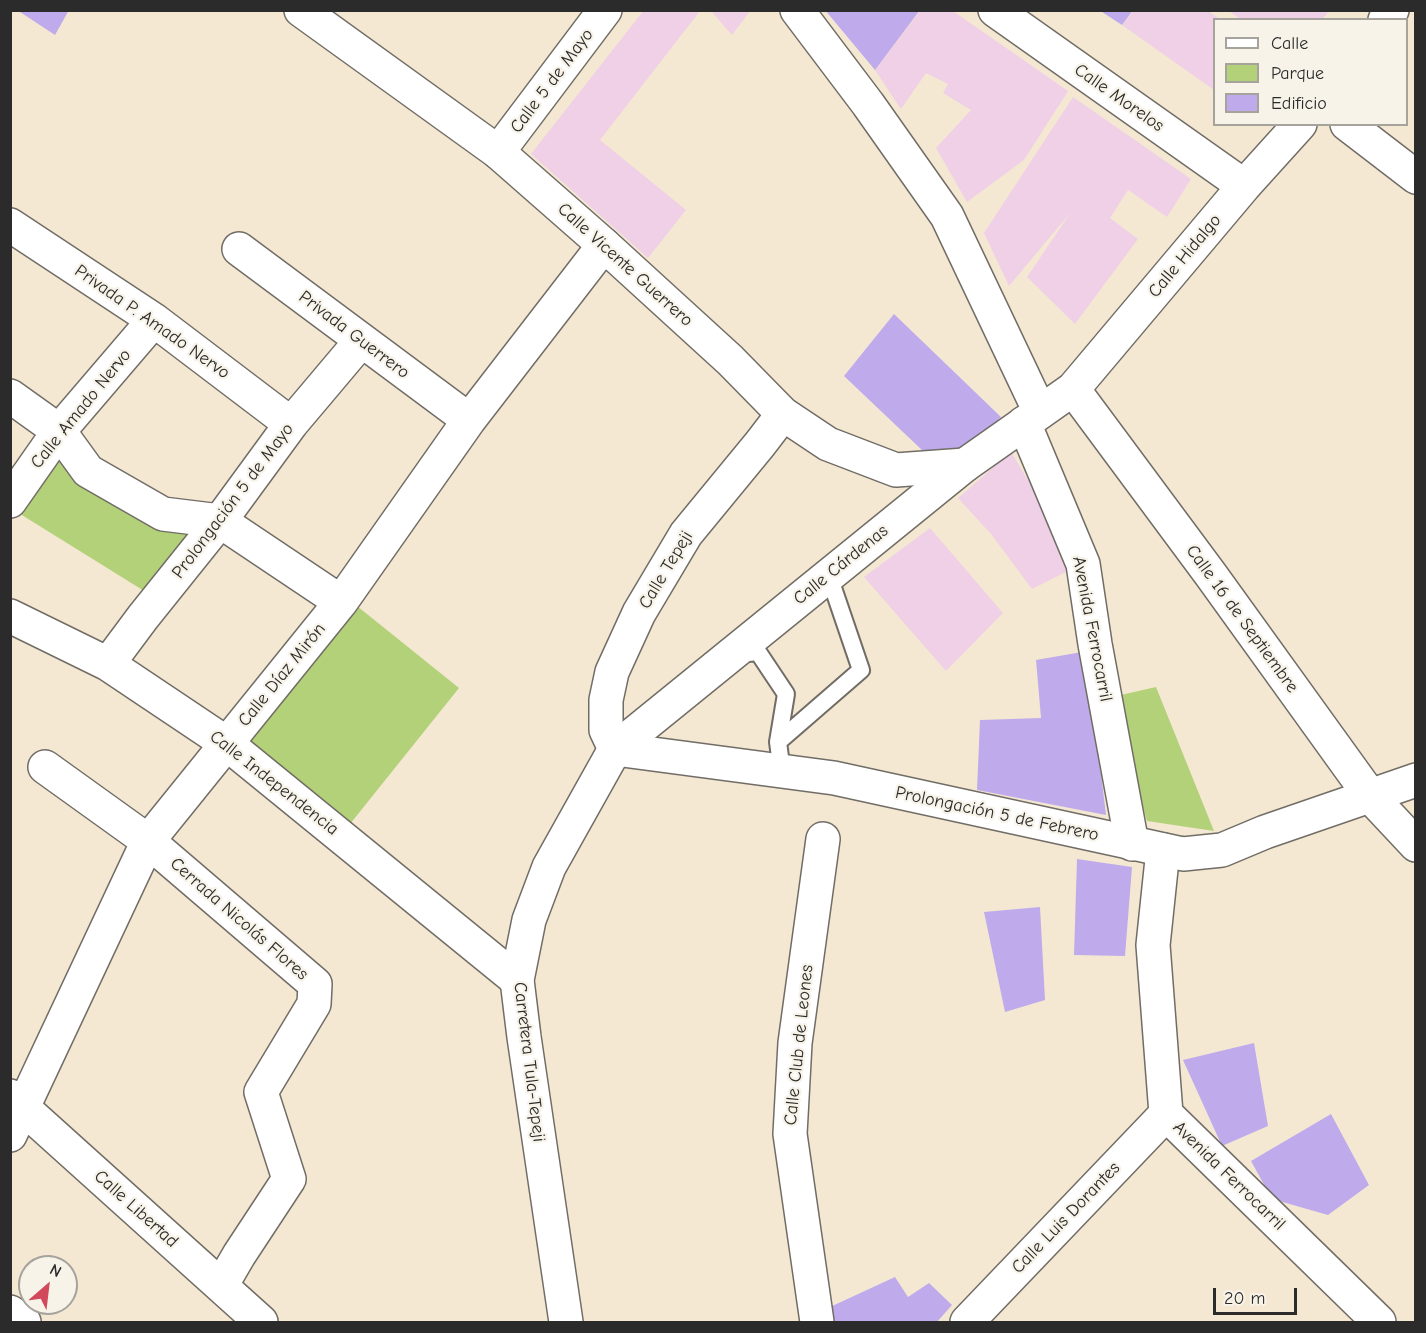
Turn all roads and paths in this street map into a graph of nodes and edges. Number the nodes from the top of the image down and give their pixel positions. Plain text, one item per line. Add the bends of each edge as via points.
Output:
1 (301, 10) edge
2 (605, 10) edge
3 (796, 10) edge
4 (995, 10) edge
5 (1298, 126) edge
6 (1350, 126) edge
7 (498, 152) junction
8 (1416, 177) edge
9 (1244, 186) junction
10 (10, 225) edge
11 (603, 245) junction
12 (239, 249) dead end
13 (154, 320) junction
14 (361, 340) junction
15 (1073, 389) junction
16 (10, 396) edge
17 (783, 414) junction
18 (1032, 418) junction
19 (469, 420) junction
20 (291, 424) junction
21 (59, 431) junction
22 (965, 465) junction
23 (10, 501) edge
24 (220, 521) junction
25 (829, 576) junction
26 (341, 602) junction
27 (10, 616) edge
28 (731, 655) junction
29 (108, 664) junction
30 (226, 743) junction
31 (615, 749) junction
32 (780, 757) junction
33 (45, 767) dead end
34 (1416, 780) edge
35 (1371, 797) junction
36 (823, 839) dead end
37 (148, 841) junction
38 (1416, 845) edge
39 (1147, 847) junction
40 (517, 980) junction
41 (15, 1113) edge
42 (1166, 1114) junction
43 (221, 1286) junction
44 (10, 1312) edge
45 (24, 1323) edge
46 (261, 1323) edge
47 (566, 1323) edge
48 (817, 1323) edge
49 (967, 1323) edge
50 (1379, 1323) edge

1 - 7 street, Calle Vicente Guerrero
2 - 7 street, Calle 5 de Mayo
3 - 18 street, Avenida Ferrocarril via 947,216
4 - 9 street, Calle Morelos
5 - 9 street, Calle Hidalgo
6 - 8 street
7 - 11 street, Calle Vicente Guerrero
9 - 15 street, Calle Hidalgo
10 - 13 street, Privada P. Amado Nervo
11 - 17 street, Calle Vicente Guerrero via 730,360
11 - 19 street, Calle Díaz Mirón
12 - 14 street, Privada Guerrero
13 - 20 street, Privada P. Amado Nervo
13 - 21 street, Calle Amado Nervo
14 - 19 street, Privada Guerrero
14 - 20 street, Prolongación 5 de Mayo
15 - 18 street, Calle Cárdenas
15 - 35 street, Calle 16 de Septiembre
16 - 21 street
17 - 22 street, Calle Vicente Guerrero via 828,444 896,470
17 - 31 street, Calle Tepeji via 686,534 639,614 612,672 606,700 606,730
18 - 22 street, Calle Cárdenas
18 - 39 street, Avenida Ferrocarril via 1083,564 1095,644
19 - 26 street, Calle Díaz Mirón
20 - 24 street, Prolongación 5 de Mayo
21 - 23 street, Calle Amado Nervo
21 - 24 street via 88,471 163,514
22 - 25 street, Calle Cárdenas
24 - 26 street
24 - 29 street, Prolongación 5 de Mayo
25 - 28 street, Calle Cárdenas
25 - 32 lane via 861,670
26 - 30 street, Calle Díaz Mirón
27 - 29 street, Calle Independencia
28 - 31 street, Calle Cárdenas
28 - 32 lane via 758,652 786,694
29 - 30 street, Calle Independencia
30 - 37 street, Calle Díaz Mirón
30 - 40 street, Calle Independencia
31 - 32 street, Prolongación 5 de Febrero
31 - 40 street, Carretera Tula-Tepeji via 549,867 529,920
32 - 39 street, Prolongación 5 de Febrero via 834,778
33 - 37 street
34 - 35 street, Prolongación 5 de Febrero
35 - 38 street, Calle 16 de Septiembre
35 - 39 street, Prolongación 5 de Febrero via 1222,850 1183,854
36 - 48 street, Calle Club de Leones via 795,1043 790,1134
37 - 41 street, Calle Díaz Mirón
37 - 43 street, Cerrada Nicolás Flores via 315,984 314,1004 261,1092 289,1179
39 - 42 street, Avenida Ferrocarril
40 - 47 street, Carretera Tula-Tepeji
41 - 43 street, Calle Libertad
42 - 49 street, Calle Luis Dorantes
42 - 50 street, Avenida Ferrocarril
43 - 46 street, Calle Libertad
44 - 45 street

